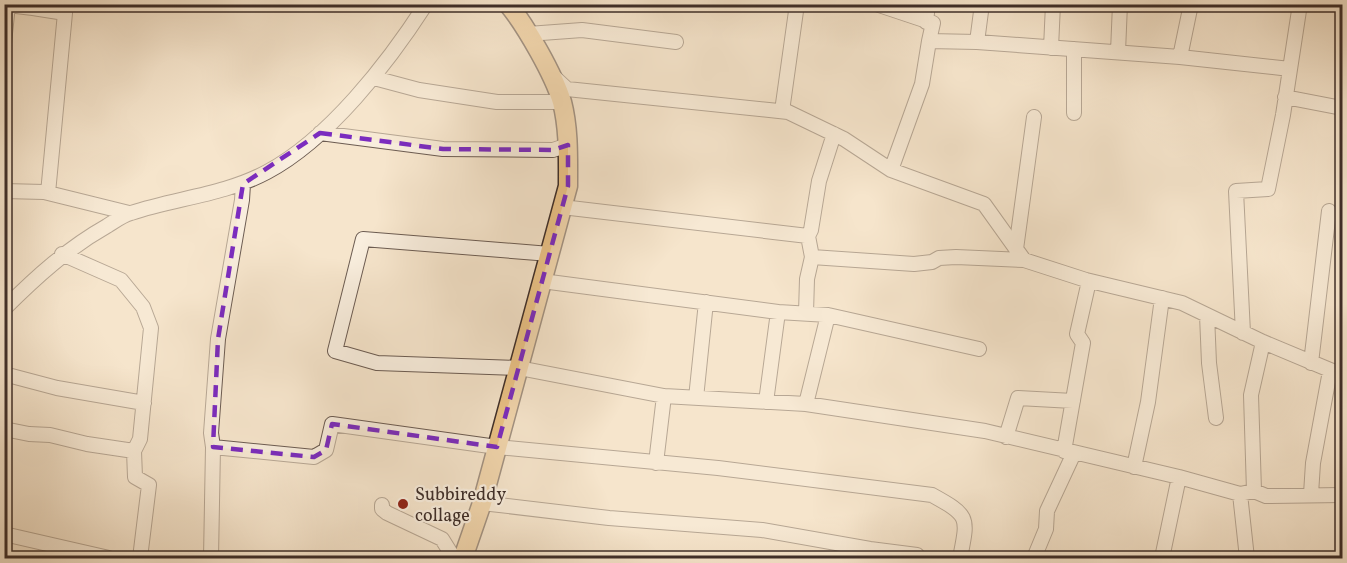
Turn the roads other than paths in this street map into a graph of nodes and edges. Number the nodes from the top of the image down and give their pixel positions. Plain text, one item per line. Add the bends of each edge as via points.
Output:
1 (426, 4) edge
2 (508, 4) edge
3 (797, 4) edge
4 (876, 4) edge
5 (928, 4) edge
6 (982, 4) edge
7 (1053, 4) edge
8 (1120, 4) edge
9 (1191, 4) edge
10 (1300, 4) edge
11 (34, 6) edge
12 (926, 22) junction
13 (528, 34) junction
14 (929, 41) junction
15 (676, 42) dead end
16 (977, 42) junction
17 (4, 43) edge
18 (1051, 48) junction
19 (1074, 49) junction
20 (1118, 52) junction
21 (1180, 57) junction
22 (1290, 69) junction
23 (549, 72) junction
24 (374, 78) junction
25 (1286, 97) junction
26 (562, 102) junction
27 (1342, 108) edge
28 (782, 111) junction
29 (1074, 113) dead end
30 (1034, 117) dead end
31 (320, 133) junction
32 (834, 134) junction
33 (568, 145) junction
34 (891, 170) junction
35 (243, 184) junction
36 (4, 191) edge
37 (48, 193) junction
38 (562, 207) junction
39 (1329, 211) dead end
40 (129, 213) junction
41 (808, 236) junction
42 (63, 254) junction
43 (550, 254) junction
44 (1020, 254) junction
45 (812, 257) junction
46 (543, 281) junction
47 (1089, 281) junction
48 (1162, 298) junction
49 (706, 302) junction
50 (4, 309) edge
51 (778, 312) junction
52 (806, 313) junction
53 (828, 315) junction
54 (1207, 315) junction
55 (1243, 333) junction
56 (1263, 342) junction
57 (979, 348) dead end
58 (1311, 363) junction
59 (519, 368) junction
60 (1336, 373) edge
61 (4, 374) edge
62 (664, 396) junction
63 (696, 398) junction
64 (1073, 401) junction
65 (766, 402) junction
66 (144, 403) junction
67 (806, 404) junction
68 (1216, 418) dead end
69 (4, 429) edge
70 (1006, 436) junction
71 (213, 447) junction
72 (497, 447) junction
73 (134, 451) junction
74 (1069, 452) junction
75 (656, 463) junction
76 (1134, 467) junction
77 (1179, 477) junction
78 (1247, 492) junction
79 (1311, 495) junction
80 (1342, 495) edge
81 (482, 503) junction
82 (382, 505) dead end
83 (4, 534) edge
84 (917, 555) dead end
85 (109, 558) edge
86 (140, 558) edge
87 (211, 558) edge
88 (463, 558) edge
89 (960, 558) edge
90 (1034, 558) edge
91 (1162, 558) edge
92 (1247, 558) edge

1 - 24 street
2 - 13 main road
3 - 28 street
4 - 12 street
5 - 12 street
6 - 16 street
7 - 18 street
8 - 20 street
9 - 21 street
10 - 22 street
11 - 17 street via 8,5
11 - 37 street via 65,13
12 - 14 street via 933,23
13 - 15 street via 582,30
13 - 23 main road
14 - 16 street
14 - 34 street via 922,84
16 - 18 street
18 - 19 street
19 - 20 street
19 - 29 street
20 - 21 street
21 - 22 street
22 - 25 street
23 - 26 main road
23 - 28 street via 567,89
24 - 26 street via 419,90 497,102
24 - 31 street
25 - 27 street
25 - 55 street via 1268,189 1236,191
26 - 33 main road
28 - 32 street
30 - 44 street
31 - 33 street via 443,149 553,150
31 - 35 street via 269,171
32 - 34 street
32 - 41 street
33 - 38 main road via 568,186
34 - 44 street via 984,204
35 - 40 street
35 - 71 street via 218,339
36 - 37 street
37 - 40 street
38 - 41 street
38 - 43 main road
39 - 58 street
40 - 42 street
41 - 45 street
42 - 50 street
42 - 66 street via 121,280 143,307 151,328
43 - 46 main road
43 - 59 street via 363,239 335,351 377,363
44 - 45 street via 939,258 914,264
44 - 47 street
45 - 52 street
46 - 49 street
46 - 59 main road
47 - 48 street
47 - 64 street via 1077,334 1083,343
48 - 54 street
48 - 76 street via 1148,402
49 - 51 street
49 - 63 street
51 - 52 street
51 - 65 street
52 - 53 street
53 - 57 street
53 - 67 street
54 - 55 street
54 - 68 street
55 - 56 street
56 - 58 street
56 - 78 street via 1251,395
58 - 60 street
59 - 62 street
59 - 72 main road
60 - 79 street via 1313,463
61 - 66 street
62 - 63 street
62 - 75 street
63 - 65 street
64 - 70 street via 1018,398
64 - 74 street
65 - 67 street
66 - 73 street via 140,439
67 - 70 street
69 - 73 street
70 - 74 street
71 - 72 street via 314,457 326,450 333,424
71 - 87 street
72 - 75 street
72 - 81 main road
73 - 86 street via 135,477 149,485
74 - 76 street
74 - 90 street
75 - 89 street via 932,495 958,510 966,526
76 - 77 street
77 - 78 street
77 - 91 street
78 - 79 street via 1266,496
78 - 92 street
79 - 80 street
81 - 84 street via 762,530
81 - 88 main road
82 - 88 street via 382,509 402,522 442,539 452,555
83 - 85 street

